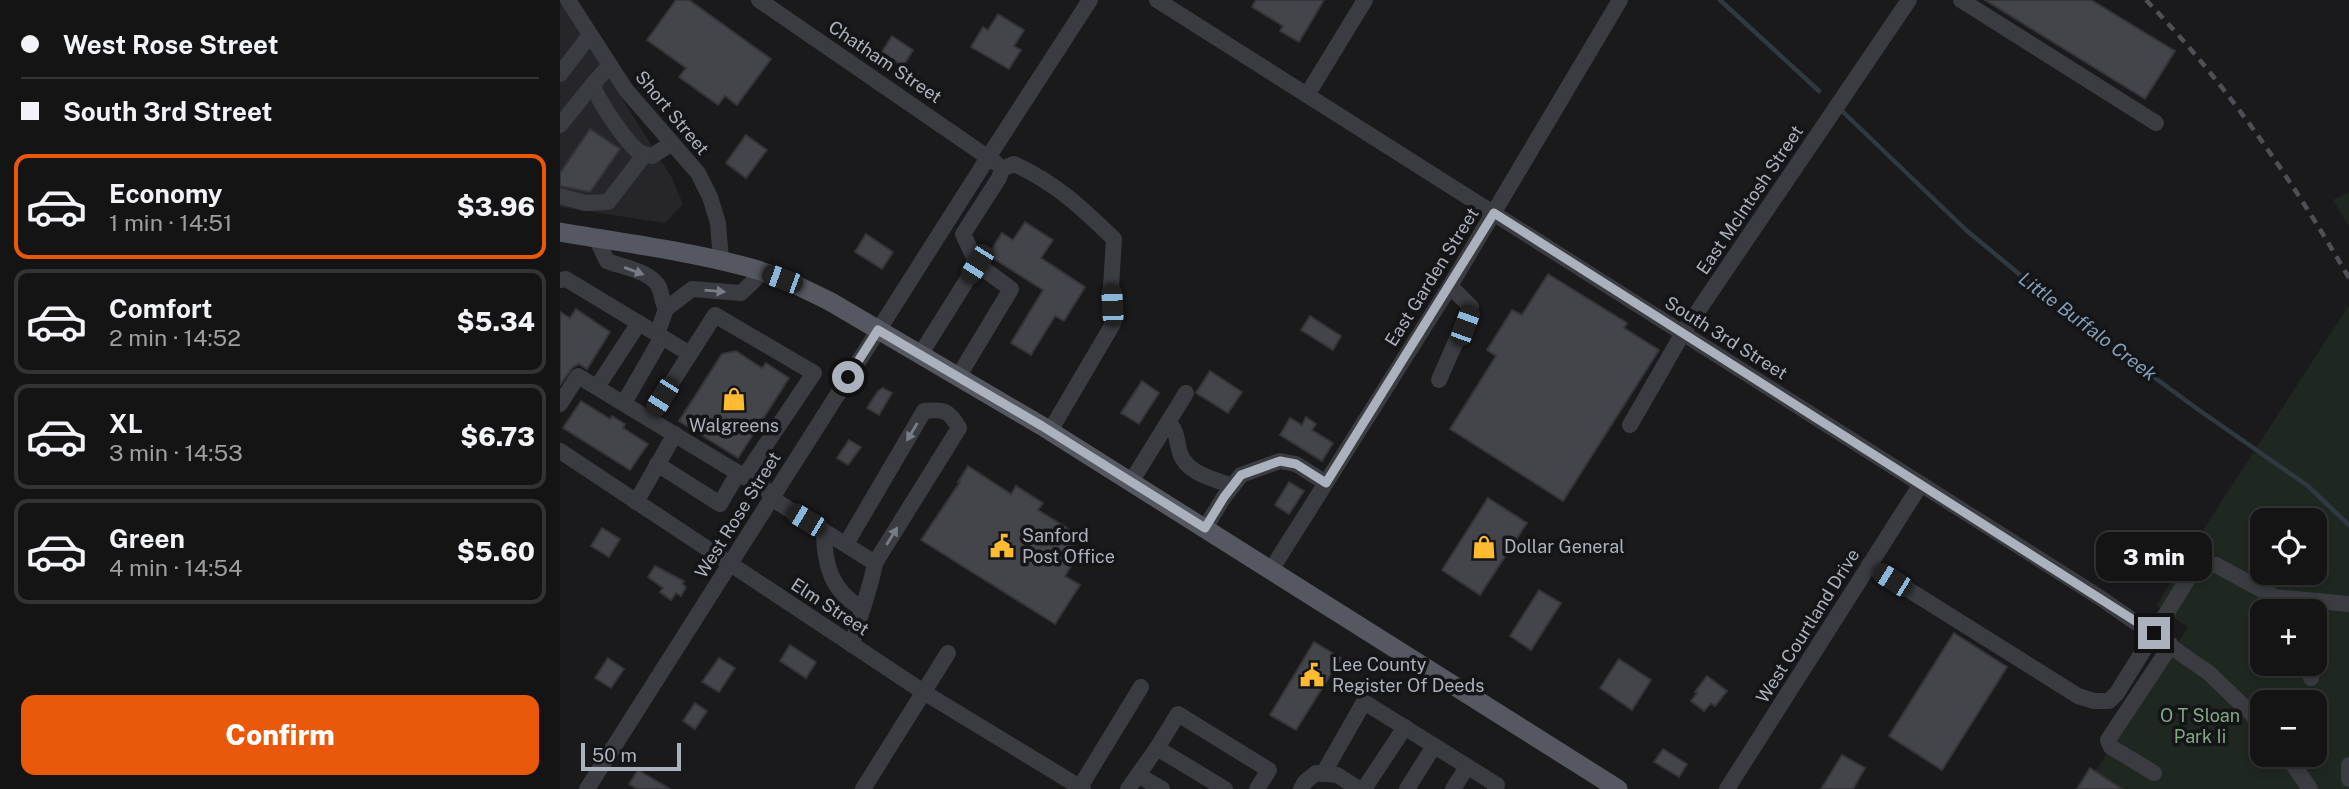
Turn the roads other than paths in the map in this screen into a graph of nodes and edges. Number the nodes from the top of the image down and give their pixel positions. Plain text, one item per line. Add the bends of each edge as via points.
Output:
1 (568, 0) edge
2 (759, 0) edge
3 (1090, 0) edge
4 (1157, 0) edge
5 (1366, 0) edge
6 (1620, 0) edge
7 (1909, 0) edge
8 (1961, 0) edge
9 (590, 35) junction
10 (610, 65) junction
11 (560, 74) edge
12 (593, 84) junction
13 (1307, 95) junction
14 (2156, 123) dead end
15 (560, 125) edge
16 (672, 143) junction
17 (645, 154) junction
18 (989, 156) junction
19 (1002, 169) junction
20 (560, 196) edge
21 (1494, 213) junction
22 (560, 232) edge
23 (596, 238) junction
24 (720, 261) junction
25 (977, 264) junction
26 (763, 272) junction
27 (560, 280) edge
28 (1450, 286) junction
29 (666, 309) junction
30 (639, 323) junction
31 (878, 330) junction
32 (1683, 333) junction
33 (659, 336) junction
34 (690, 354) junction
35 (920, 355) junction
36 (958, 377) junction
37 (1439, 380) dead end
38 (597, 387) junction
39 (1186, 393) dead end
40 (624, 403) junction
41 (560, 404) edge
42 (649, 418) junction
43 (1169, 422) junction
44 (1630, 425) dead end
45 (1050, 431) junction
46 (675, 434) junction
47 (560, 451) edge
48 (657, 464) junction
49 (741, 475) junction
50 (1131, 482) junction
51 (1326, 483) junction
52 (1921, 484) junction
53 (1233, 486) junction
54 (772, 496) junction
55 (636, 502) junction
56 (1205, 528) junction
57 (824, 531) junction
58 (846, 544) junction
59 (875, 563) junction
60 (729, 564) junction
61 (1869, 565) junction
62 (1271, 570) junction
63 (2267, 599) edge
64 (2327, 602) edge
65 (2349, 604) edge
66 (862, 608) junction
67 (2154, 633) junction
68 (852, 645) junction
69 (2171, 645) junction
70 (948, 653) dead end
71 (1141, 687) dead end
72 (925, 693) junction
73 (2250, 712) edge
74 (1405, 727) junction
75 (1434, 746) junction
76 (1157, 748) junction
77 (2349, 765) edge
78 (1467, 766) junction
79 (2295, 767) edge
80 (2154, 773) dead end
81 (1323, 774) junction
82 (1139, 775) junction
83 (2349, 779) edge
84 (1081, 788) edge
85 (587, 789) edge
86 (863, 789) edge
87 (1128, 789) edge
88 (1162, 789) edge
89 (1225, 789) edge
90 (1257, 789) edge
91 (1301, 789) edge
92 (1361, 789) edge
93 (1407, 789) edge
94 (1454, 789) edge
95 (1495, 789) edge
96 (1618, 789) edge
97 (1727, 789) edge
98 (2309, 789) edge

1 - 9 street, Short Street
2 - 18 street, Chatham Street
3 - 18 street, West Rose Street
4 - 13 street, South 3rd Street
5 - 13 street
6 - 21 street, East Garden Street
7 - 32 street, East McIntosh Street
8 - 14 street
9 - 10 street, Short Street
9 - 11 street
10 - 12 street
10 - 16 street, Short Street
12 - 15 street
12 - 17 street via 598,100 629,141
13 - 21 street, South 3rd Street
16 - 17 street via 652,156
16 - 24 street, Short Street via 698,173 710,197 718,223
17 - 20 street via 608,202 585,203
18 - 19 street, Chatham Street
18 - 31 street, West Rose Street
19 - 25 street via 963,234
19 - 45 street via 1014,164 1040,176 1077,202 1114,239 1113,324
21 - 28 street, East Garden Street
21 - 32 street, South 3rd Street
22 - 23 main road
23 - 24 main road
23 -> 29 street via 607,261 655,281
24 - 26 main road
25 - 35 street
25 - 36 street via 1011,289
29 -> 26 street via 692,289 741,293
26 - 31 main road via 800,286
27 - 30 street via 566,279
28 - 37 street via 1471,307
28 - 51 street, East Garden Street
29 - 33 street
30 - 33 street
30 - 38 street
31 - 35 main road
31 - 54 street, West Rose Street
32 - 44 street, East McIntosh Street
32 - 52 street, South 3rd Street
33 - 34 street
33 - 40 street
34 - 42 street
34 - 49 street via 715,315 814,373
35 - 36 main road
36 - 45 main road
38 - 40 street
38 - 41 street via 579,376
39 - 43 street
40 - 42 street
42 - 46 street
43 - 50 street
43 - 53 street via 1185,463 1197,473
45 - 50 main road
46 - 48 street
46 - 49 street
47 - 55 street, Elm Street
48 - 49 street via 720,504
48 - 55 street
49 - 54 street
50 - 56 main road
51 - 53 street via 1296,464 1280,461 1241,475
51 - 62 street, East Garden Street
52 - 61 street, West Courtland Drive
52 - 67 street, South 3rd Street
53 - 56 street
54 - 57 street
54 - 60 street, West Rose Street
55 - 60 street, Elm Street
56 - 62 main road
57 - 58 street
57 - 66 street via 830,575 845,597
58 - 59 street
59 -> 58 street via 959,428 953,416 941,409 925,411
59 - 66 street
60 - 68 street, Elm Street
60 - 85 street, West Rose Street
61 - 67 street via 2078,696 2094,701 2109,701 2117,693
61 - 97 street, West Courtland Drive
62 - 96 main road
63 - 67 street via 2216,565 2204,566 2189,577
64 - 65 street
66 - 68 street
67 - 69 street, South 3rd Street
68 - 72 street, Elm Street
69 - 73 street, South 3rd Street
69 - 80 street via 2108,740 2111,747
70 - 72 street
71 - 84 street
72 - 84 street, Elm Street
72 - 86 street
74 - 75 street
74 - 81 street via 1364,702
74 - 92 street
75 - 78 street
75 - 93 street
76 - 82 street
76 - 89 street
76 - 90 street via 1178,714 1269,770
77 - 83 street
78 - 94 street
78 - 95 street via 1497,785
79 - 98 street
81 - 91 street via 1316,773
81 - 92 street via 1337,775
82 - 87 street
82 - 88 street

